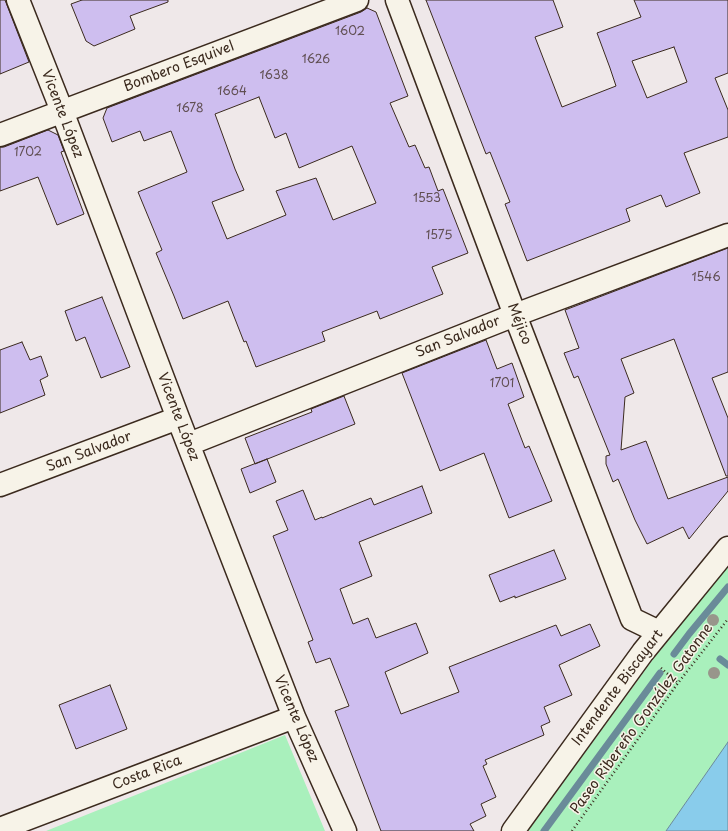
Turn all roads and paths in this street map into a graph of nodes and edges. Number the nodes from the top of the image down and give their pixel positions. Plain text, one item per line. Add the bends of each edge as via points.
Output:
1 (18, 0) edge
2 (357, 0) edge
3 (397, 0) edge
4 (62, 111) junction
5 (0, 135) edge
6 (728, 235) edge
7 (515, 315) junction
8 (178, 418) junction
9 (189, 444) junction
10 (0, 485) edge
11 (728, 548) edge
12 (728, 619) edge
13 (659, 632) junction
14 (294, 717) junction
15 (0, 829) edge
16 (345, 831) edge
17 (513, 831) edge
18 (572, 831) edge

1 - 4 street, Vicente López
2 - 4 street, Bombero Esquivel
3 - 7 street, Méjico
4 - 5 street, Bombero Esquivel
4 - 8 street, Vicente López
6 - 7 street, San Salvador
7 - 9 street, San Salvador
7 - 13 street, Méjico via 632,619
8 - 9 street, Vicente López
8 - 10 street, San Salvador
9 - 14 street, Vicente López
11 - 13 street, Intendente Biscayart
12 - 18 path, Paseo Ribereño González Gatonne
13 - 17 street, Intendente Biscayart
14 - 15 street, Costa Rica
14 - 16 street, Vicente López

